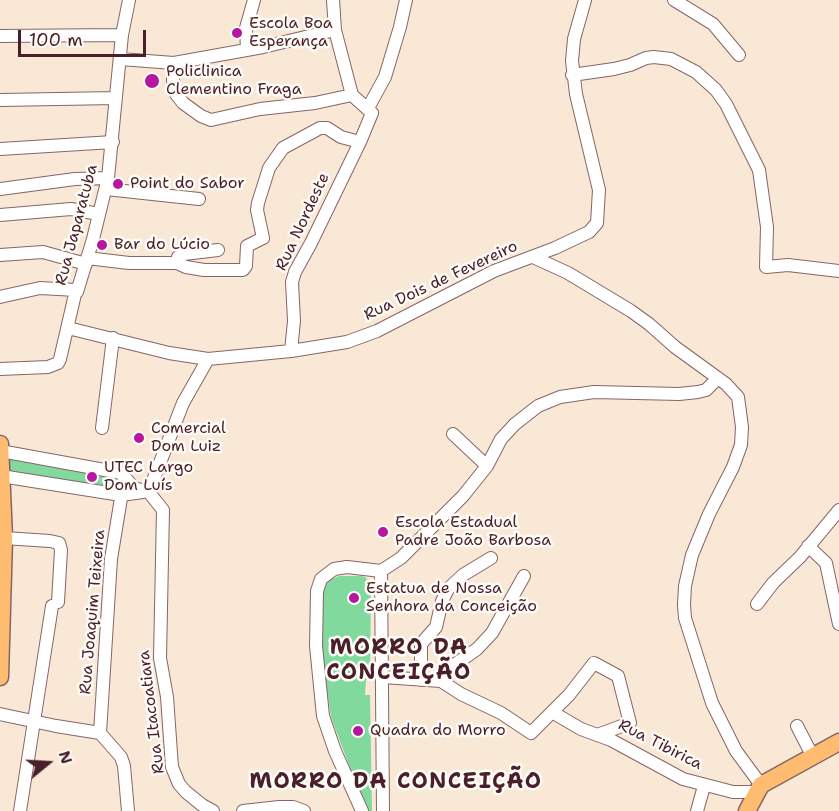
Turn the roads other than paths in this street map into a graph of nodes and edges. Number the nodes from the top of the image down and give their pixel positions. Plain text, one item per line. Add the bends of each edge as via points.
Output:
1 (129, 0) edge
2 (254, 0) edge
3 (333, 0) edge
4 (406, 0) edge
5 (585, 0) edge
6 (674, 0) edge
7 (335, 30) junction
8 (122, 35) junction
9 (0, 36) edge
10 (247, 50) junction
11 (739, 56) dead end
12 (120, 59) junction
13 (174, 63) junction
14 (572, 75) junction
15 (352, 95) junction
16 (116, 98) junction
17 (0, 100) edge
18 (370, 110) junction
19 (113, 142) junction
20 (360, 142) junction
21 (0, 149) edge
22 (107, 183) junction
23 (0, 189) edge
24 (200, 199) dead end
25 (99, 214) junction
26 (0, 215) edge
27 (218, 250) dead end
28 (0, 255) edge
29 (533, 257) junction
30 (86, 261) junction
31 (177, 263) junction
32 (839, 271) edge
33 (76, 290) junction
34 (0, 297) edge
35 (68, 328) junction
36 (113, 338) junction
37 (291, 351) junction
38 (208, 359) junction
39 (0, 369) edge
40 (718, 378) junction
41 (102, 428) dead end
42 (453, 434) dead end
43 (0, 444) edge
44 (0, 451) edge
45 (487, 466) junction
46 (123, 474) junction
47 (1, 476) edge
48 (146, 490) junction
49 (121, 495) junction
50 (839, 510) edge
51 (4, 538) junction
52 (808, 546) junction
53 (491, 558) dead end
54 (381, 571) junction
55 (524, 576) dead end
56 (757, 604) dead end
57 (839, 624) edge
58 (0, 677) edge
59 (383, 677) junction
60 (421, 680) junction
61 (441, 681) junction
62 (552, 712) junction
63 (0, 714) edge
64 (35, 722) junction
65 (797, 726) dead end
66 (100, 733) junction
67 (600, 734) junction
68 (839, 742) edge
69 (812, 755) junction
70 (704, 786) junction
71 (759, 789) junction
72 (20, 811) edge
73 (128, 811) edge
74 (213, 811) edge
75 (243, 811) edge
76 (303, 811) edge
77 (362, 811) edge
78 (383, 811) edge
79 (698, 811) edge
80 (747, 811) edge

1 - 8 street, Rua Japaratuba
2 - 10 street via 246,28
3 - 7 street
4 - 18 street, Rua Nordeste via 385,77
5 - 14 street, Rua Dois de Fevereiro via 572,50
6 - 11 street via 713,24
7 - 10 street
7 - 15 street
8 - 9 street
8 - 12 street, Rua Japaratuba
10 - 13 street
12 - 13 street
12 - 16 street, Rua Japaratuba
13 - 15 street via 176,94 183,103 211,120
14 - 29 street, Rua Dois de Fevereiro via 597,178 597,223 585,235
14 - 32 street via 630,65 646,58 679,62 696,72 726,104 759,170 767,227 766,267 788,265
15 - 18 street
16 - 17 street
16 - 19 street, Rua Japaratuba
18 - 20 street, Rua Nordeste
19 - 21 street
19 - 22 street, Rua Japaratuba
20 - 31 street via 320,128 283,148 269,168 258,203 263,238 247,246 244,269 196,269
20 - 37 street, Rua Nordeste via 295,272
22 - 23 street via 75,179
22 - 24 street
22 - 25 street, Rua Japaratuba
25 - 26 street via 71,209
25 - 30 street, Rua Japaratuba
27 - 31 street via 179,255
28 - 30 street via 44,252
29 - 37 street, Rua Dois de Fevereiro via 494,271 368,335
29 - 40 street via 631,311
30 - 31 street
30 - 33 street, Rua Japaratuba
33 - 34 street via 40,288
33 - 35 street, Rua Japaratuba
35 - 36 street, Rua Dois de Fevereiro
35 - 39 street, Rua Japaratuba via 58,363
36 - 38 street, Rua Dois de Fevereiro
36 - 41 street
37 - 38 street, Rua Dois de Fevereiro
38 - 48 street via 183,403 151,486
40 - 45 street via 698,392 600,392 555,399 538,406 515,424 501,439
40 - 71 street via 738,397 741,445 692,555 685,586 685,618 712,702
42 - 45 street
43 - 44 main road
44 - 46 street
44 - 47 main road
45 - 54 street via 416,543
46 - 48 street via 134,488
46 - 49 street, Rua Joaquim Teixeira
47 - 49 street
47 - 51 main road
48 - 49 street
48 - 74 street, Rua Itacoatiara via 163,510 160,658 172,767 186,792
49 - 66 street, Rua Joaquim Teixeira via 111,559
50 - 52 street
51 - 58 main road
51 - 64 street via 50,541 59,543 61,550
52 - 56 street
52 - 57 street via 826,563
53 - 60 street via 448,589 436,627 421,644
54 - 59 street
54 - 77 street via 334,569 321,579 317,591 316,646 323,716
55 - 61 street via 492,633 447,670
59 - 60 street
59 - 78 street
60 - 61 street
61 - 62 street via 531,733
62 - 67 street, Rua Tibirica via 581,729
62 - 67 street via 594,663 618,676 630,723
63 - 64 street
64 - 66 street
64 - 72 street
65 - 69 street
66 - 73 street via 121,757
67 - 70 street, Rua Tibirica via 683,779
68 - 69 main road
69 - 71 main road
70 - 71 street, Rua Tibirica via 733,792
70 - 79 street
71 - 80 main road
75 - 76 street via 279,807

